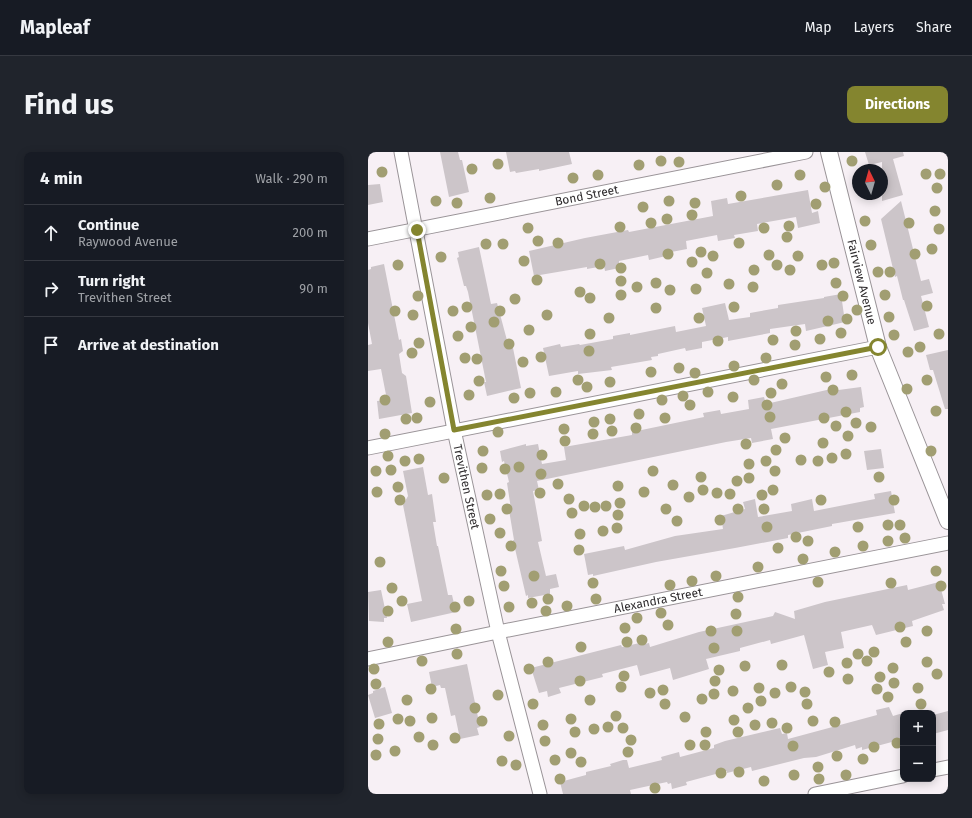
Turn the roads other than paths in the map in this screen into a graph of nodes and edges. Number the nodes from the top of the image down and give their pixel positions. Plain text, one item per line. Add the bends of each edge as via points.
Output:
1 (401, 152) edge
2 (806, 152) edge
3 (829, 152) edge
4 (417, 230) junction
5 (368, 239) edge
6 (878, 347) junction
7 (454, 430) junction
8 (368, 448) edge
9 (948, 521) edge
10 (948, 543) edge
11 (498, 632) junction
12 (368, 659) edge
13 (948, 767) edge
14 (936, 769) edge
15 (900, 777) edge
16 (540, 794) edge
17 (815, 794) edge

1 - 4 street, Trevithen Street
2 - 4 street, Bond Street
3 - 6 street, Fairview Avenue
4 - 5 street, Bond Street
4 - 7 street, Trevithen Street
6 - 7 street
6 - 9 street, Fairview Avenue
7 - 8 street
7 - 11 street, Trevithen Street
10 - 11 street, Alexandra Street
11 - 12 street, Alexandra Street
11 - 16 street, Trevithen Street
13 - 14 street
15 - 17 street

